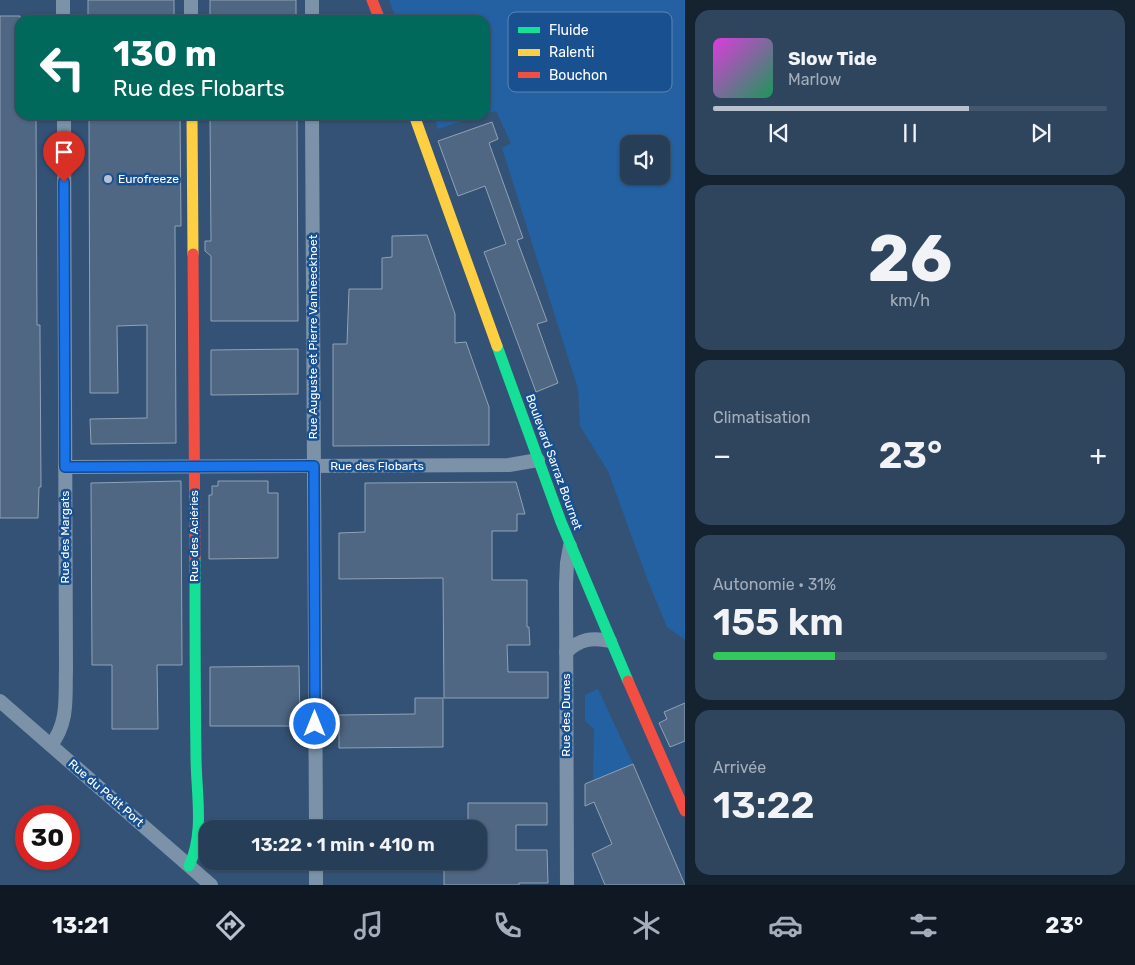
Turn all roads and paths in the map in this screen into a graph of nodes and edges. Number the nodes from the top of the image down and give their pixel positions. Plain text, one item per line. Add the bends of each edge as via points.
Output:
1 (63, 0) edge
2 (191, 0) edge
3 (312, 0) edge
4 (372, 0) edge
5 (63, 15) edge
6 (192, 15) edge
7 (312, 15) edge
8 (378, 15) edge
9 (64, 120) edge
10 (192, 120) edge
11 (312, 120) edge
12 (416, 120) edge
13 (538, 460) junction
14 (314, 466) junction
15 (65, 467) junction
16 (194, 467) junction
17 (570, 546) junction
18 (610, 641) junction
19 (566, 652) junction
20 (0, 701) edge
21 (51, 745) junction
22 (685, 811) edge
23 (316, 820) edge
24 (189, 866) junction
25 (316, 870) edge
26 (212, 885) edge
27 (316, 885) edge
28 (567, 885) edge

1 - 5 street
2 - 6 street
3 - 7 street
4 - 8 street
9 - 15 street, Rue des Margats
10 - 16 street, Rue des Aciéries
11 - 14 street, Rue Auguste et Pierre Vanheeckhoet
12 - 13 street, Boulevard Sarraz Bournet
13 - 14 street, Rue des Flobarts via 509,465
13 - 17 street, Boulevard Sarraz Bournet
14 - 16 street, Rue des Flobarts
14 - 23 street, Rue Auguste et Pierre Vanheeckhoet
15 - 16 street, Rue des Flobarts
15 - 21 street, Rue des Margats via 65,706 62,729
16 - 24 street, Rue des Aciéries via 198,839
17 - 18 street, Boulevard Sarraz Bournet
17 - 19 street, Rue des Dunes via 566,575
18 - 19 street via 586,639
18 - 22 street, Boulevard Sarraz Bournet
19 - 28 street, Rue des Dunes
20 - 21 street, Rue du Petit Port
21 - 24 street, Rue du Petit Port
24 - 26 street, Rue du Petit Port
25 - 27 street

